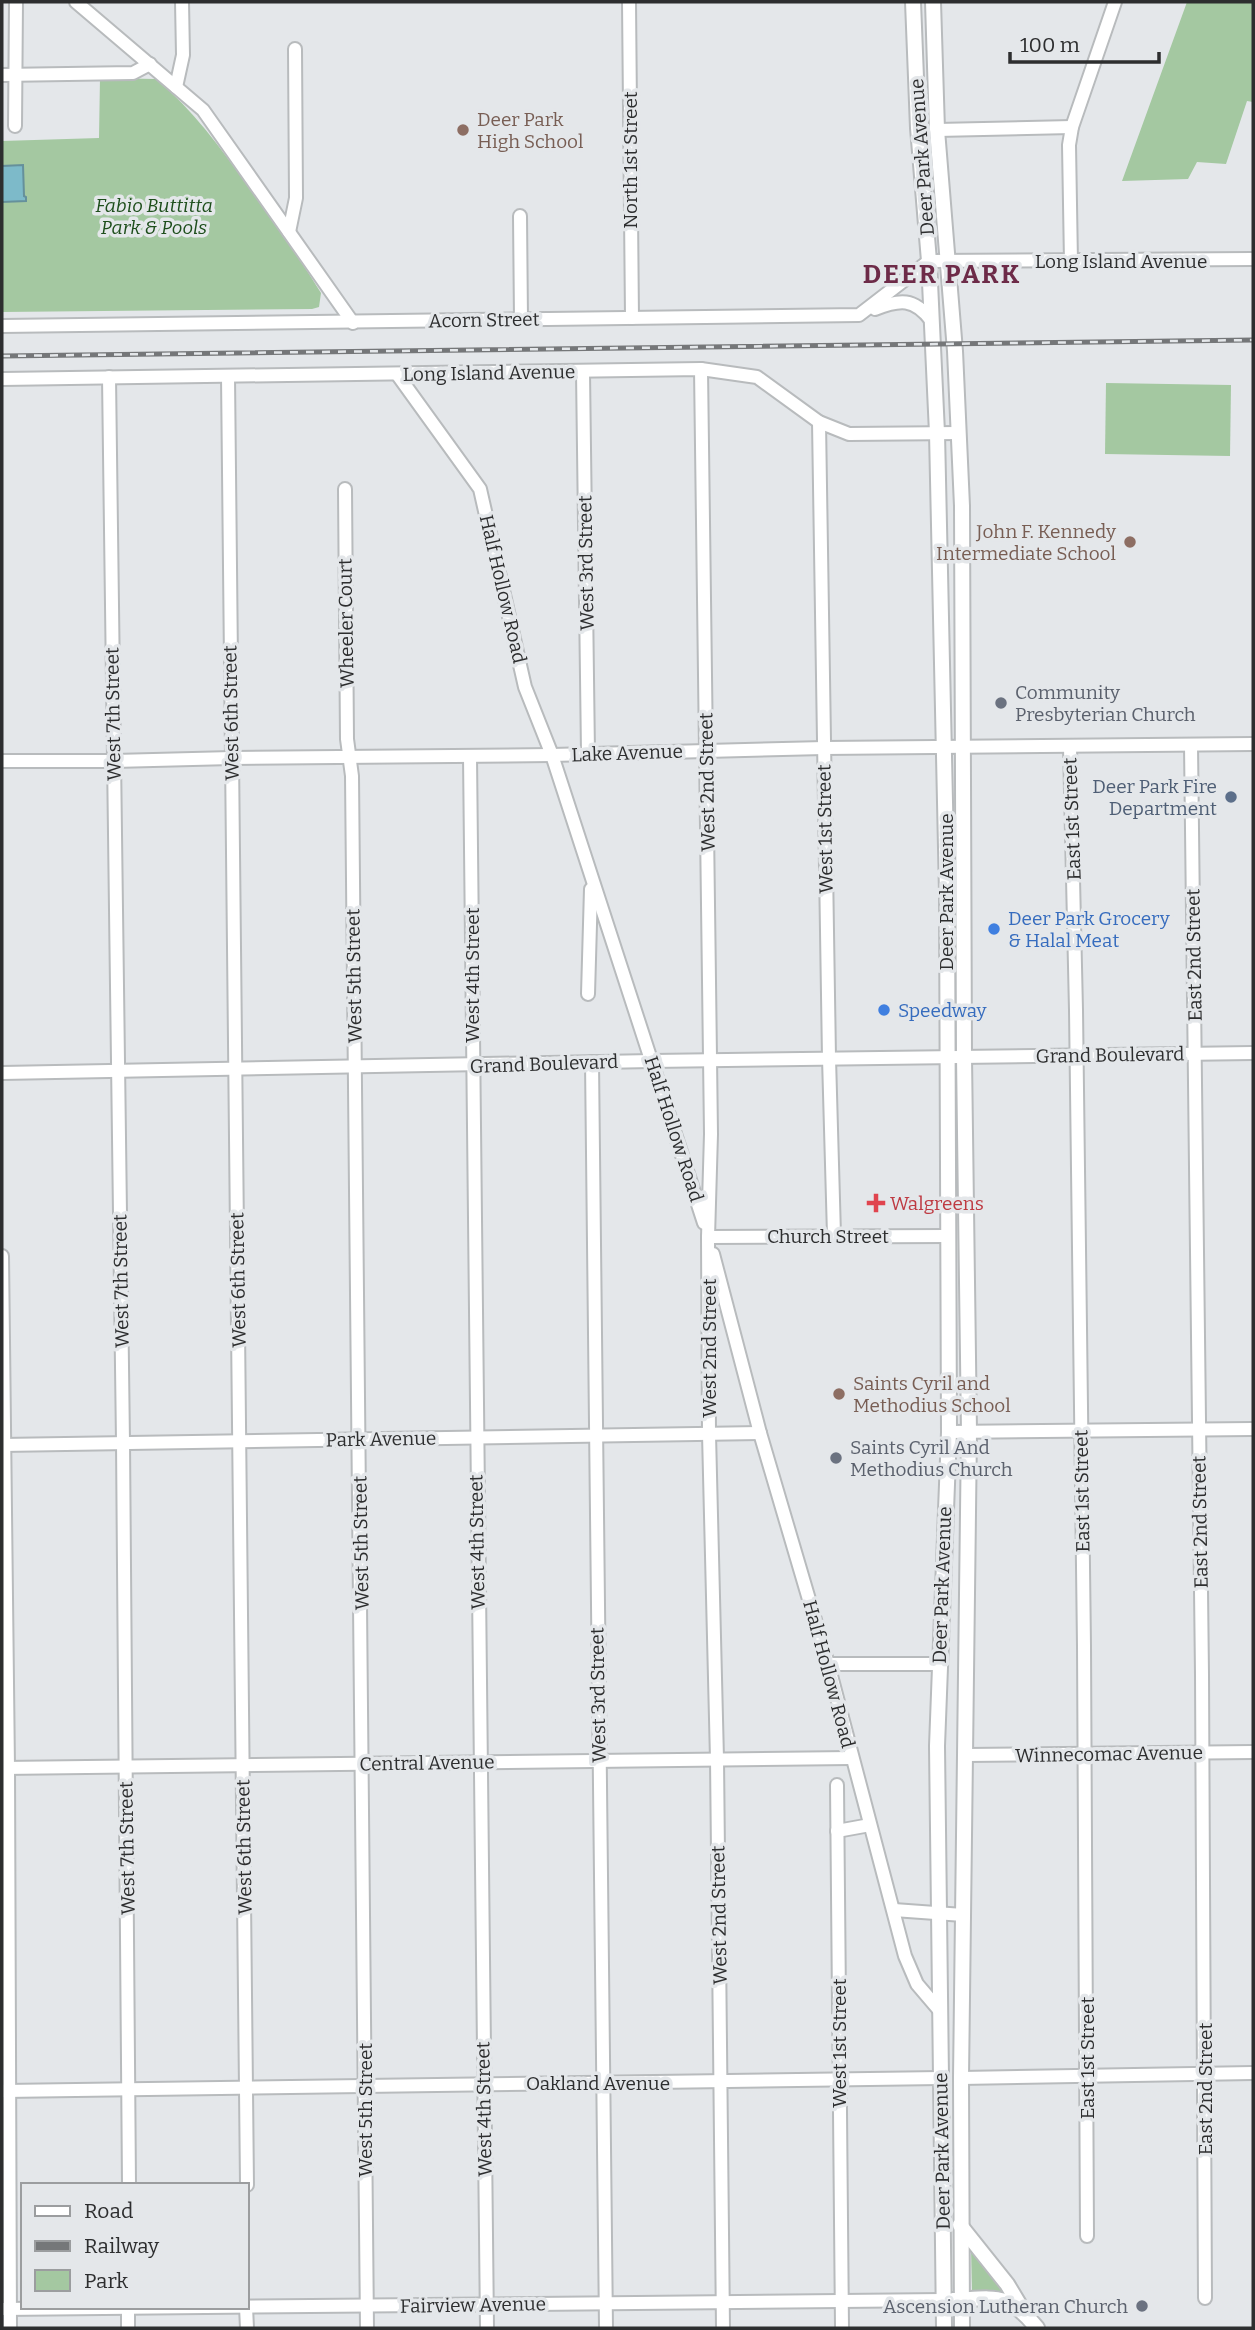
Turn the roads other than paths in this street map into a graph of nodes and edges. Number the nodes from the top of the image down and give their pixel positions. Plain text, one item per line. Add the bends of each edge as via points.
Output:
1 (16, 2) edge
2 (76, 2) edge
3 (182, 2) edge
4 (629, 2) edge
5 (913, 2) edge
6 (1115, 2) edge
7 (932, 5) edge
8 (295, 49) dead end
9 (150, 64) junction
10 (2, 75) edge
11 (16, 75) junction
12 (177, 85) junction
13 (15, 126) dead end
14 (1072, 127) junction
15 (937, 130) junction
16 (520, 216) dead end
17 (289, 232) junction
18 (1253, 260) edge
19 (929, 261) junction
20 (948, 261) junction
21 (1071, 262) junction
22 (859, 315) junction
23 (632, 318) junction
24 (521, 319) junction
25 (931, 320) junction
26 (353, 323) junction
27 (2, 326) edge
28 (701, 369) junction
29 (583, 372) junction
30 (397, 374) junction
31 (228, 376) junction
32 (109, 377) junction
33 (2, 379) edge
34 (819, 422) junction
35 (937, 433) junction
36 (959, 433) junction
37 (345, 489) dead end
38 (1253, 744) edge
39 (1191, 745) junction
40 (1070, 747) junction
41 (824, 748) junction
42 (944, 748) junction
43 (964, 748) junction
44 (706, 751) junction
45 (588, 753) junction
46 (552, 755) junction
47 (470, 756) junction
48 (350, 757) junction
49 (232, 758) junction
50 (2, 761) edge
51 (114, 761) junction
52 (591, 878) junction
53 (588, 994) dead end
54 (1195, 1053) junction
55 (1253, 1053) edge
56 (1077, 1054) junction
57 (946, 1057) junction
58 (964, 1057) junction
59 (829, 1058) junction
60 (710, 1060) junction
61 (652, 1061) junction
62 (592, 1062) junction
63 (473, 1066) junction
64 (355, 1068) junction
65 (236, 1070) junction
66 (118, 1071) junction
67 (2, 1073) edge
68 (834, 1236) junction
69 (948, 1236) junction
70 (708, 1237) junction
71 (2, 1256) edge
72 (1199, 1429) junction
73 (1253, 1429) edge
74 (1081, 1430) junction
75 (949, 1432) junction
76 (969, 1432) junction
77 (760, 1433) junction
78 (709, 1434) junction
79 (596, 1436) junction
80 (476, 1438) junction
81 (360, 1439) junction
82 (123, 1442) junction
83 (240, 1442) junction
84 (3, 1445) edge
85 (828, 1664) junction
86 (939, 1664) junction
87 (1253, 1752) edge
88 (1202, 1753) junction
89 (966, 1755) junction
90 (1084, 1755) junction
91 (851, 1758) junction
92 (717, 1759) junction
93 (599, 1760) junction
94 (480, 1763) junction
95 (363, 1764) junction
96 (243, 1765) junction
97 (126, 1766) junction
98 (5, 1768) edge
99 (837, 1785) dead end
100 (870, 1825) junction
101 (837, 1831) junction
102 (894, 1910) junction
103 (939, 1913) junction
104 (963, 1915) junction
105 (940, 2011) junction
106 (1253, 2073) edge
107 (1205, 2074) junction
108 (1087, 2077) junction
109 (942, 2078) junction
110 (961, 2078) junction
111 (839, 2080) junction
112 (720, 2082) junction
113 (483, 2083) junction
114 (602, 2083) junction
115 (365, 2085) junction
116 (247, 2087) junction
117 (129, 2089) junction
118 (6, 2091) edge
119 (129, 2183) edge
120 (247, 2183) edge
121 (960, 2225) junction
122 (1087, 2235) dead end
123 (1205, 2298) dead end
124 (962, 2300) junction
125 (723, 2301) junction
126 (842, 2301) junction
127 (944, 2301) junction
128 (605, 2303) junction
129 (486, 2305) junction
130 (248, 2307) edge
131 (367, 2307) junction
132 (6, 2309) edge
133 (128, 2309) edge
134 (246, 2309) edge
135 (1026, 2314) junction
136 (10, 2328) edge
137 (128, 2328) edge
138 (247, 2328) edge
139 (367, 2328) edge
140 (487, 2328) edge
141 (606, 2328) edge
142 (723, 2328) edge
143 (842, 2328) edge
144 (944, 2328) edge
145 (962, 2328) edge
146 (1037, 2328) edge

1 - 11 street
2 - 9 street
3 - 12 street via 183,55
4 - 23 street, North 1st Street
5 - 19 main road, Deer Park Avenue
6 - 14 street
7 - 15 main road, Deer Park Avenue
8 - 17 street via 296,198
9 - 11 street via 133,73
9 - 12 street
10 - 11 street
11 - 13 street
12 - 17 street via 203,110
14 - 15 street
14 - 21 street
15 - 20 main road, Deer Park Avenue
16 - 24 street
17 - 26 street
18 - 21 street, Long Island Avenue
19 - 20 street
19 - 22 street
19 - 25 main road, Deer Park Avenue
20 - 21 street, Long Island Avenue
20 - 36 main road, Deer Park Avenue
22 - 23 street, Acorn Street
22 - 25 street, Acorn Street via 903,302 919,307
23 - 24 street, Acorn Street
24 - 26 street, Acorn Street
25 - 35 main road, Deer Park Avenue
26 - 27 street, Acorn Street
28 - 29 street, Long Island Avenue
28 - 34 street, Long Island Avenue via 757,377
28 - 44 street, West 2nd Street
29 - 30 street, Long Island Avenue
29 - 45 street, West 3rd Street
30 - 31 street, Long Island Avenue
30 - 46 street, Half Hollow Road via 480,489 525,687
31 - 32 street, Long Island Avenue
31 - 49 street, West 6th Street
32 - 33 street, Long Island Avenue
32 - 51 street, West 7th Street
34 - 35 street, Long Island Avenue via 849,434
34 - 41 street, West 1st Street
35 - 36 street, Long Island Avenue
35 - 42 main road, Deer Park Avenue
36 - 43 main road, Deer Park Avenue
37 - 48 street, Wheeler Court
38 - 39 street, Lake Avenue
39 - 40 street, Lake Avenue
39 - 54 street, East 2nd Street
40 - 43 street, Lake Avenue
40 - 56 street, East 1st Street
41 - 42 street, Lake Avenue
41 - 44 street, Lake Avenue
41 - 59 street, West 1st Street
42 - 43 street, Lake Avenue
42 - 57 main road, Deer Park Avenue
43 - 58 main road, Deer Park Avenue
44 - 45 street, Lake Avenue
44 - 60 street, West 2nd Street
45 - 46 street, Lake Avenue
46 - 47 street, Lake Avenue
46 - 52 street, Half Hollow Road
47 - 48 street, Lake Avenue
47 - 63 street, West 4th Street
48 - 49 street, Lake Avenue
48 - 64 street, West 5th Street
49 - 51 street, Lake Avenue
49 - 65 street, West 6th Street
50 - 51 street, Lake Avenue
51 - 66 street, West 7th Street
52 - 53 street
52 - 61 street, Half Hollow Road
54 - 55 street, Grand Boulevard
54 - 56 street, Grand Boulevard
54 - 72 street, East 2nd Street
56 - 58 street, Grand Boulevard
56 - 74 street, East 1st Street
57 - 58 street, Grand Boulevard
57 - 59 street, Grand Boulevard
57 - 69 main road, Deer Park Avenue
58 - 76 main road, Deer Park Avenue
59 - 60 street, Grand Boulevard
59 - 68 street, West 1st Street
60 - 61 street, Grand Boulevard
60 - 70 street, West 2nd Street
61 - 62 street, Grand Boulevard
61 - 70 street, Half Hollow Road
62 - 63 street, Grand Boulevard
62 - 79 street, West 3rd Street
63 - 64 street, Grand Boulevard
63 - 80 street, West 4th Street
64 - 65 street, Grand Boulevard
64 - 81 street, West 5th Street
65 - 66 street, Grand Boulevard
65 - 83 street, West 6th Street
66 - 67 street, Grand Boulevard
66 - 82 street, West 7th Street
68 - 69 street, Church Street
68 - 70 street, Church Street
69 - 75 main road, Deer Park Avenue
70 - 77 street, Half Hollow Road
70 - 78 street, West 2nd Street
71 - 84 street
72 - 73 street
72 - 74 street
72 - 88 street, East 2nd Street
74 - 76 street
74 - 90 street, East 1st Street
75 - 76 street
75 - 86 main road, Deer Park Avenue
76 - 89 main road, Deer Park Avenue
77 - 78 street, Park Avenue
77 - 85 street, Half Hollow Road
78 - 79 street, Park Avenue
78 - 92 street, West 2nd Street
79 - 80 street, Park Avenue
79 - 93 street, West 3rd Street
80 - 81 street, Park Avenue
80 - 94 street, West 4th Street
81 - 83 street, Park Avenue
81 - 95 street, West 5th Street
82 - 83 street, Park Avenue
82 - 84 street, Park Avenue
82 - 97 street, West 7th Street
83 - 96 street, West 6th Street
84 - 98 street
85 - 86 street
85 - 91 street, Half Hollow Road
86 - 103 main road, Deer Park Avenue
87 - 88 street, Winnecomac Avenue
88 - 90 street, Winnecomac Avenue
88 - 107 street, East 2nd Street
89 - 90 street, Winnecomac Avenue
89 - 104 main road, Deer Park Avenue
90 - 108 street, East 1st Street
91 - 92 street, Central Avenue
91 - 100 street, Half Hollow Road
92 - 93 street, Central Avenue
92 - 112 street, West 2nd Street
93 - 94 street, Central Avenue
93 - 114 street, West 3rd Street
94 - 95 street, Central Avenue
94 - 113 street, West 4th Street
95 - 96 street, Central Avenue
95 - 115 street, West 5th Street
96 - 97 street, Central Avenue
96 - 116 street, West 6th Street
97 - 98 street, Central Avenue
97 - 117 street, West 7th Street
98 - 118 street
99 - 101 street, West 1st Street
100 - 101 street
100 - 102 street, Half Hollow Road
101 - 111 street, West 1st Street
102 - 103 street
102 - 105 street, Half Hollow Road via 905,1956 920,1988
103 - 104 street
103 - 105 main road, Deer Park Avenue
104 - 110 main road, Deer Park Avenue
105 - 109 main road, Deer Park Avenue
106 - 107 street
107 - 108 street
107 - 123 street, East 2nd Street
108 - 110 street
108 - 122 street, East 1st Street
109 - 111 street, Oakland Avenue
109 - 127 main road, Deer Park Avenue
110 - 121 main road, Deer Park Avenue
111 - 112 street, Oakland Avenue
111 - 126 street, West 1st Street
112 - 114 street, Oakland Avenue
112 - 125 street, West 2nd Street
113 - 114 street, Oakland Avenue
113 - 115 street, Oakland Avenue
113 - 129 street, West 4th Street
114 - 128 street, West 3rd Street
115 - 116 street, Oakland Avenue
115 - 131 street, West 5th Street
116 - 117 street, Oakland Avenue
116 - 120 street, West 6th Street
117 - 118 street, Oakland Avenue
117 - 119 street, West 7th Street
118 - 132 street
121 - 124 main road, Deer Park Avenue
121 - 135 main road
124 - 127 main road
124 - 135 main road via 1002,2300
124 - 145 main road, Deer Park Avenue
125 - 126 street, Fairview Avenue
125 - 128 street, Fairview Avenue
125 - 142 street, West 2nd Street
126 - 127 street, Fairview Avenue
126 - 143 street, West 1st Street
127 - 144 main road, Deer Park Avenue
128 - 129 street, Fairview Avenue
128 - 141 street, West 3rd Street
129 - 131 street, Fairview Avenue
129 - 140 street, West 4th Street
130 - 131 street, Fairview Avenue
131 - 139 street, West 5th Street
132 - 136 street
133 - 137 street
134 - 138 street
135 - 146 main road

